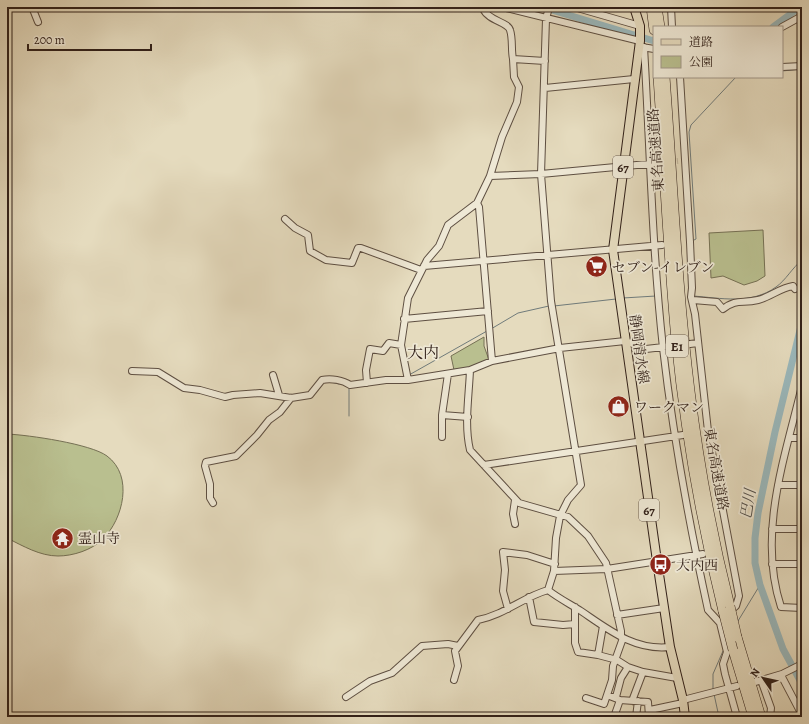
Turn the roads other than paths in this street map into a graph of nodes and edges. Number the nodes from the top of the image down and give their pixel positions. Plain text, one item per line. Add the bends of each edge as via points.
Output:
1 (32, 7) edge
2 (478, 7) edge
3 (502, 7) edge
4 (549, 7) edge
5 (574, 7) edge
6 (634, 7) edge
7 (651, 7) edge
8 (657, 7) edge
9 (671, 7) edge
10 (802, 16) edge
11 (546, 18) junction
12 (38, 22) dead end
13 (640, 26) junction
14 (654, 26) edge
15 (660, 26) edge
16 (672, 26) edge
17 (783, 26) edge
18 (641, 45) junction
19 (653, 49) edge
20 (513, 59) junction
21 (545, 62) junction
22 (802, 66) edge
23 (783, 67) edge
24 (658, 78) edge
25 (665, 78) edge
26 (680, 78) edge
27 (634, 79) junction
28 (545, 88) junction
29 (686, 160) junction
30 (678, 161) tunnel mouth
31 (658, 163) dead end
32 (651, 164) junction
33 (623, 166) junction
34 (541, 174) junction
35 (490, 176) junction
36 (476, 202) junction
37 (285, 219) dead end
38 (662, 245) dead end
39 (655, 246) junction
40 (613, 250) junction
41 (548, 255) junction
42 (483, 261) junction
43 (423, 268) junction
44 (795, 289) dead end
45 (692, 297) junction
46 (488, 311) junction
47 (404, 319) junction
48 (625, 340) junction
49 (698, 343) junction
50 (690, 344) dead end
51 (401, 345) junction
52 (672, 346) dead end
53 (663, 347) junction
54 (560, 348) junction
55 (492, 361) junction
56 (470, 370) junction
57 (132, 371) dead end
58 (448, 374) junction
59 (273, 375) dead end
60 (408, 380) junction
61 (367, 383) junction
62 (802, 386) edge
63 (279, 395) junction
64 (291, 398) junction
65 (442, 415) junction
66 (468, 417) junction
67 (683, 436) dead end
68 (442, 437) dead end
69 (674, 437) junction
70 (790, 438) junction
71 (802, 438) edge
72 (640, 441) junction
73 (576, 451) junction
74 (484, 465) junction
75 (778, 485) junction
76 (802, 485) edge
77 (515, 500) junction
78 (213, 503) dead end
79 (560, 516) junction
80 (515, 524) dead end
81 (772, 529) junction
82 (802, 529) edge
83 (730, 550) junction
84 (723, 552) dead end
85 (700, 555) junction
86 (657, 562) junction
87 (555, 564) junction
88 (772, 564) junction
89 (802, 564) edge
90 (607, 569) junction
91 (554, 571) junction
92 (548, 590) junction
93 (529, 597) junction
94 (575, 607) junction
95 (508, 608) junction
96 (664, 608) junction
97 (802, 608) edge
98 (723, 612) junction
99 (617, 615) junction
100 (575, 624) junction
101 (603, 626) junction
102 (622, 638) junction
103 (458, 646) junction
104 (670, 647) junction
105 (730, 651) junction
106 (598, 655) junction
107 (617, 660) junction
108 (802, 664) edge
109 (628, 667) junction
110 (643, 672) junction
111 (781, 674) junction
112 (677, 678) junction
113 (454, 680) dead end
114 (737, 686) dead end
115 (729, 688) junction
116 (607, 695) junction
117 (346, 697) dead end
118 (586, 698) dead end
119 (618, 698) junction
120 (635, 701) junction
121 (683, 702) junction
122 (650, 714) edge
123 (802, 715) edge
124 (614, 717) edge
125 (636, 717) edge
126 (685, 717) edge
127 (737, 717) edge
128 (758, 717) edge
129 (770, 717) edge

1 - 12 street
2 - 20 street via 483,9 487,16 510,29
3 - 11 street
4 - 11 street
5 - 13 street
6 - 13 main road, 静岡清水線 / 67
7 - 14 highway
8 - 15 highway
9 - 16 street
10 - 17 street
11 - 18 street
11 - 21 street
13 - 18 main road, 静岡清水線 / 67
18 - 19 street
18 - 27 main road, 静岡清水線 / 67
18 - 32 street
20 - 21 street
20 - 35 street via 514,77 519,86 517,102 502,137
21 - 28 street
22 - 23 street
24 - 98 highway, 東名高速道路 / E1 via 682,393 698,495
25 - 98 highway, 東名高速道路 / E1 via 690,392
26 - 29 street
27 - 28 street
27 - 33 main road, 静岡清水線 / 67
28 - 34 street
29 - 30 street
29 - 45 street via 687,243
31 - 32 street
32 - 33 street
32 - 39 street
33 - 34 street
33 - 40 main road, 静岡清水線 / 67
34 - 35 street
34 - 41 street
35 - 36 street
36 - 42 street via 479,207
36 - 43 street via 448,225 440,246
37 - 43 street via 308,235 310,251 326,260 352,263 360,248
38 - 39 street
39 - 40 street
39 - 53 street
40 - 41 street
40 - 48 main road, 静岡清水線 / 67
41 - 42 street
41 - 54 street via 552,310
42 - 43 street
42 - 46 street
43 - 47 street via 408,298
44 - 45 street via 793,286 786,287 756,300 732,302 722,309 717,302
45 - 49 street
46 - 47 street
46 - 55 street
47 - 51 street
48 - 53 street via 646,350
48 - 54 street
48 - 72 main road, 静岡清水線 / 67
49 - 50 street
49 - 83 street via 705,432
51 - 60 street
51 - 61 street via 389,343 383,351 370,349 366,370
52 - 53 street
53 - 69 street
54 - 55 street
54 - 73 street
55 - 56 street
56 - 58 street
56 - 66 street
57 - 63 street via 158,372 184,388 224,397 260,393
58 - 60 street
58 - 65 street
59 - 63 street
60 - 61 street
61 - 64 street via 350,385 334,380 322,380 310,395
62 - 70 street
63 - 64 street
64 - 78 street via 236,456 206,462 210,498
65 - 66 street
65 - 68 street
66 - 74 street via 470,450
67 - 69 street
69 - 72 street
69 - 85 street
70 - 71 street
70 - 75 street
72 - 73 street
72 - 86 main road, 静岡清水線 / 67
73 - 74 street
73 - 79 street via 581,485 568,500
74 - 77 street
75 - 76 street
75 - 81 street
77 - 79 street via 523,505
77 - 80 street via 512,514
79 - 87 street
79 - 90 street via 568,518 583,531 606,562
81 - 82 street
81 - 88 street
83 - 84 street
83 - 98 street via 739,596 733,608
85 - 86 street
85 - 98 street via 708,610
86 - 90 street
86 - 96 main road, 静岡清水線 / 67
87 - 91 street
87 - 95 street via 527,555 503,552 503,591
88 - 89 street
88 - 97 street via 781,607
90 - 91 street
90 - 99 street
91 - 92 street
92 - 93 street
92 - 94 street
93 - 95 street
93 - 100 street via 534,622
94 - 100 street
94 - 101 street
95 - 103 street via 489,618 478,620
96 - 99 street
96 - 104 main road, 静岡清水線 / 67
98 - 105 highway, 東名高速道路 / E1, bridge
98 - 105 street via 724,640
98 - 128 highway, 東名高速道路 / E1, bridge via 737,637
99 - 102 street
100 - 106 street via 575,643 578,652
101 - 102 street
101 - 106 street
102 - 104 street via 642,646
102 - 107 street
103 - 113 street via 455,651 458,666
103 - 117 street via 422,646 392,673 370,681
104 - 112 main road, 静岡清水線 / 67
105 - 115 street via 723,668
105 - 128 highway, 東名高速道路 / E1
106 - 107 street
107 - 109 street
107 - 116 street
108 - 111 street
109 - 110 street
109 - 119 street via 621,678
110 - 112 street
110 - 120 street
111 - 123 street
111 - 129 street via 758,681 771,708
112 - 121 main road, 静岡清水線 / 67
114 - 115 street
115 - 121 street
115 - 127 street
116 - 118 street via 604,704
116 - 119 street
119 - 120 street
119 - 124 street
120 - 122 street via 648,702
120 - 125 street
121 - 122 street
121 - 126 main road, 静岡清水線 / 67

